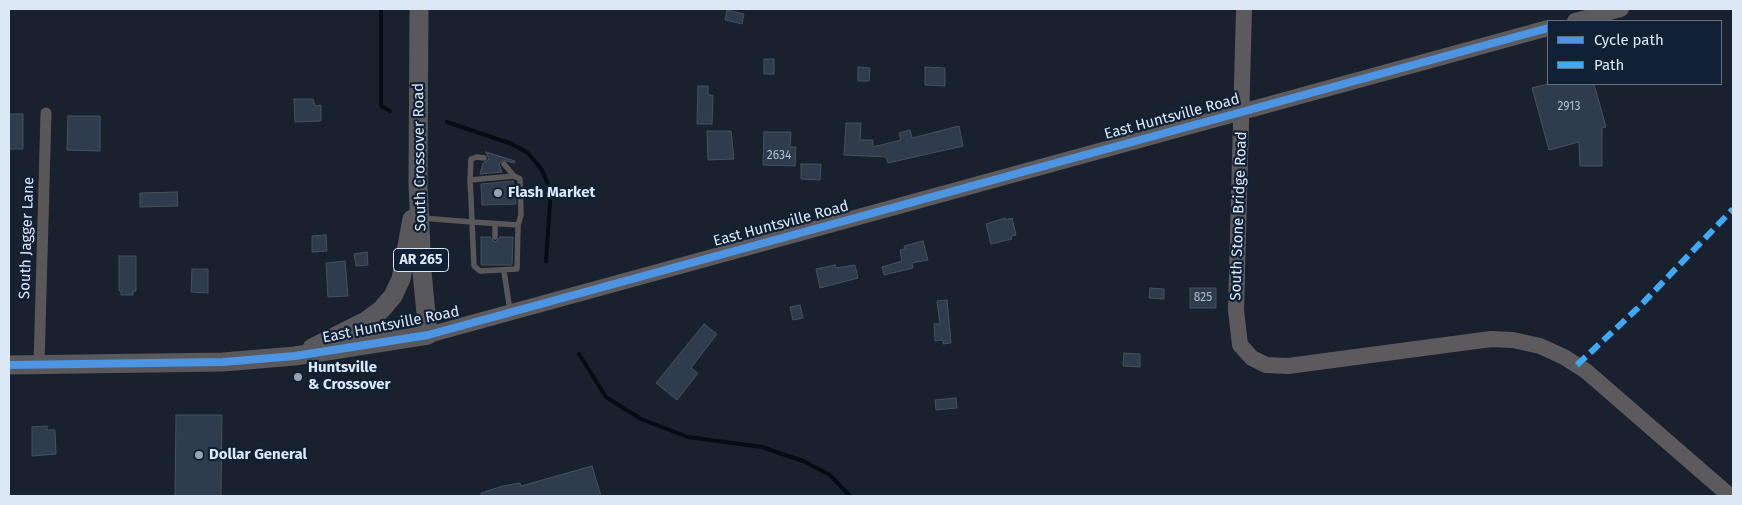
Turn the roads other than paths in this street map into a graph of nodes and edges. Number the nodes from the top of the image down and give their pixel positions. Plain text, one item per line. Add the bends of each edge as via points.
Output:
1 (419, 9) edge
2 (1244, 9) edge
3 (1621, 9) edge
4 (1579, 20) edge
5 (1547, 28) edge
6 (1242, 112) junction
7 (46, 113) dead end
8 (484, 158) dead end
9 (504, 164) dead end
10 (514, 176) junction
11 (470, 180) junction
12 (418, 184) junction
13 (420, 218) junction
14 (472, 222) junction
15 (494, 224) junction
16 (518, 225) junction
17 (495, 237) dead end
18 (504, 271) junction
19 (510, 312) junction
20 (428, 335) junction
21 (295, 356) junction
22 (38, 365) junction
23 (9, 366) edge
24 (1730, 496) edge

1 - 12 main road, South Crossover Road / AR 265
2 - 6 main road, South Stone Bridge Road
3 - 4 main road
5 - 6 main road, East Huntsville Road
6 - 19 main road, East Huntsville Road
6 - 24 main road, South Stone Bridge Road via 1236,310 1240,345 1252,358 1266,365 1288,366 1491,339 1540,346 1586,371
7 - 22 street, South Jagger Lane
8 - 11 lane via 471,160
9 - 10 lane
10 - 11 lane
10 - 16 lane via 520,179 521,215
11 - 14 lane
12 - 13 main road, South Crossover Road / AR 265
12 - 21 main road via 401,280 393,296 366,321
13 - 14 lane
13 - 20 main road, South Crossover Road / AR 265
14 - 15 lane
14 - 18 lane via 474,266 480,272 494,268
15 - 16 lane
15 - 17 lane
16 - 18 lane via 517,270
18 - 19 lane
19 - 20 main road, East Huntsville Road
20 - 21 main road, East Huntsville Road
21 - 22 main road, East Huntsville Road via 223,362
22 - 23 main road, East Huntsville Road

